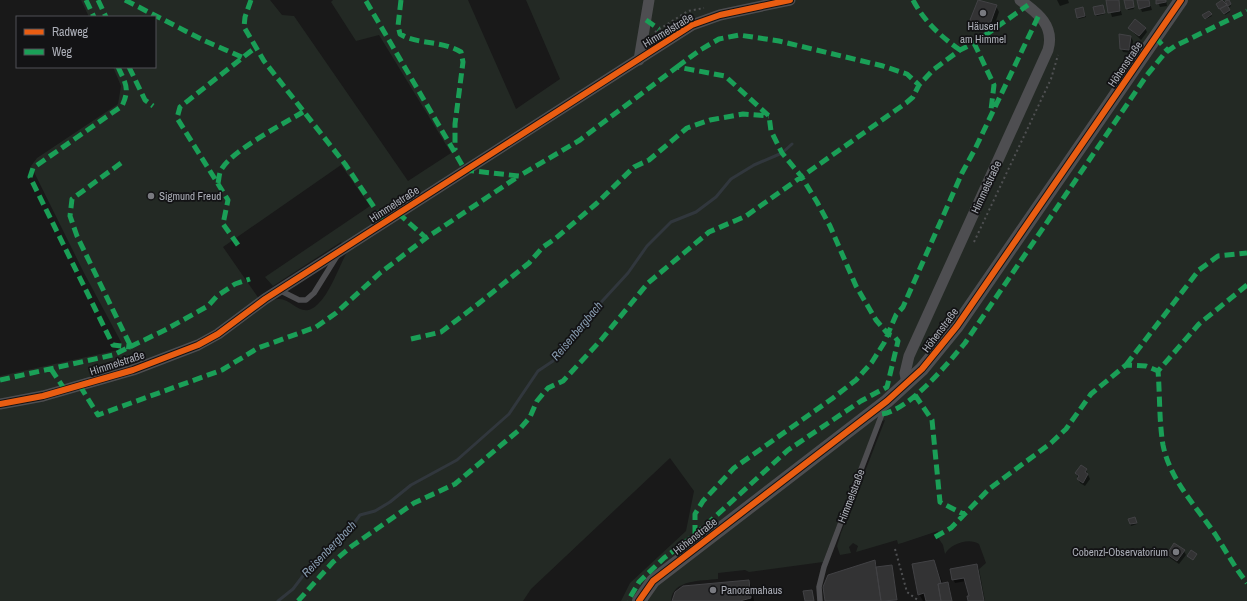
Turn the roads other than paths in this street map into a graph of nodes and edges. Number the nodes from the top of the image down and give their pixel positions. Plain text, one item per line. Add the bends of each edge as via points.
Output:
1 (649, 0) edge
2 (790, 0) edge
3 (1020, 0) edge
4 (1181, 0) edge
5 (639, 60) junction
6 (340, 251) junction
7 (279, 290) junction
8 (907, 384) junction
9 (0, 404) edge
10 (883, 404) junction
11 (639, 601) edge
12 (820, 601) edge

1 - 5 street
2 - 5 street, Himmelstraße via 720,15 692,25
3 - 8 street, Himmelstraße via 1044,20 1050,38 1048,50 909,356 905,373
4 - 8 street, Höhenstraße via 957,326
5 - 6 street, Himmelstraße
6 - 7 street, Himmelstraße
6 - 7 lane via 314,293 306,300 299,300
7 - 9 street, Himmelstraße via 218,334 198,345 133,370 43,396
8 - 10 street, Höhenstraße
10 - 11 street, Höhenstraße via 653,581
10 - 12 lane, Himmelstraße via 882,414 824,567 819,587

